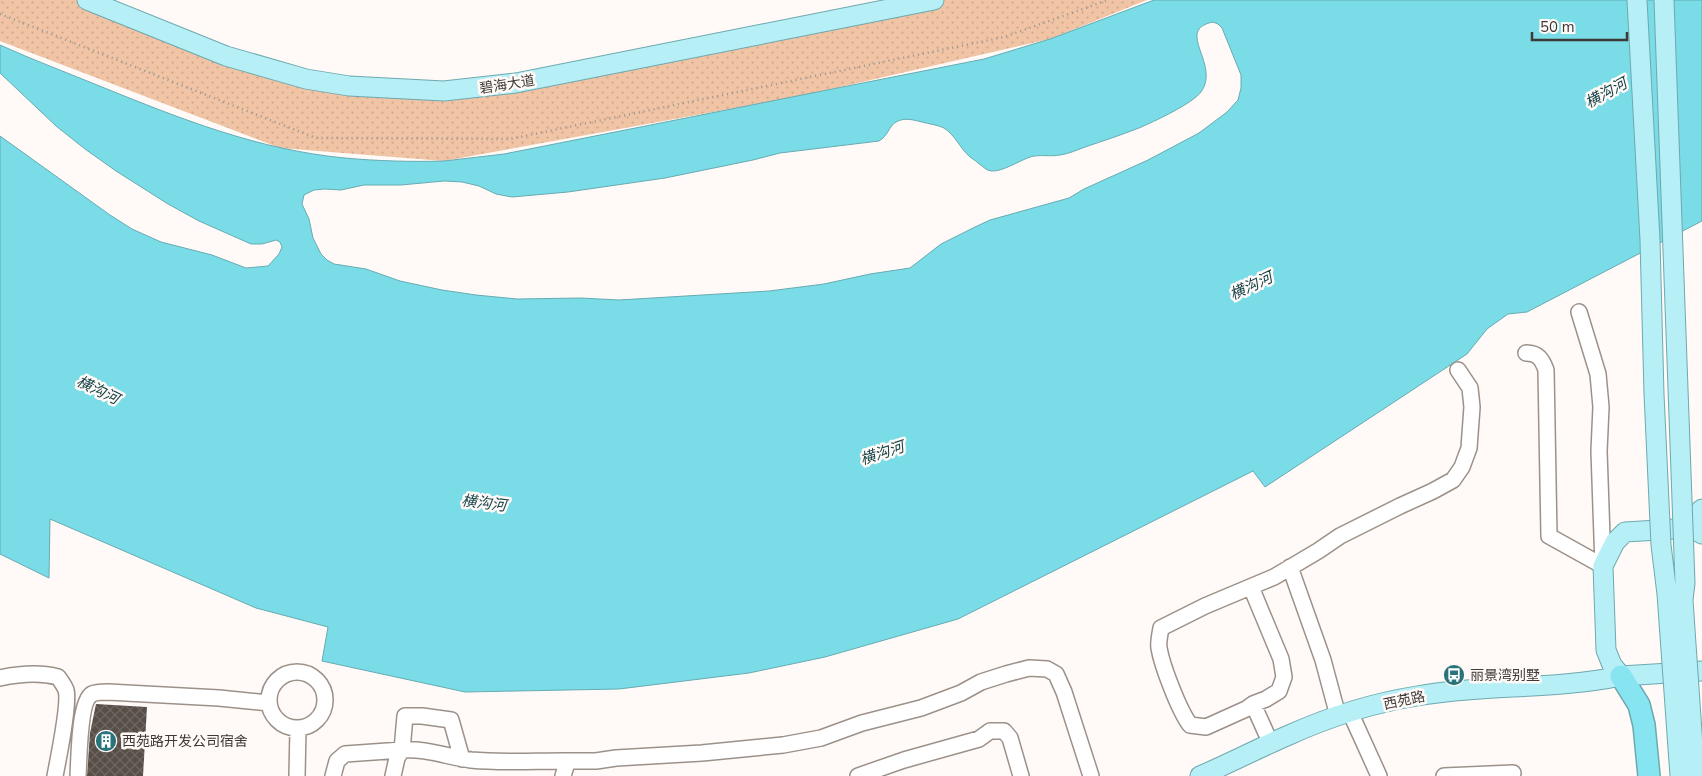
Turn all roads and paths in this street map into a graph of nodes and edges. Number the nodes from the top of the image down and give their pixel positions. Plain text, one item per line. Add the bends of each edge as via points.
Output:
1 (87, 0) edge
2 (104, 0) edge
3 (902, 0) edge
4 (934, 0) edge
5 (1637, 0) edge
6 (1664, 0) edge
7 (1579, 312) dead end
8 (1526, 353) dead end
9 (1458, 370) dead end
10 (1702, 509) edge
11 (1697, 531) edge
12 (1603, 566) junction
13 (1290, 568) junction
14 (1251, 587) junction
15 (1702, 671) edge
16 (1621, 676) junction
17 (0, 678) edge
18 (269, 703) junction
19 (1253, 704) junction
20 (1344, 714) junction
21 (298, 728) junction
22 (1271, 744) junction
23 (402, 750) junction
24 (462, 758) junction
25 (564, 761) junction
26 (1648, 769) edge
27 (1513, 773) dead end
28 (56, 776) edge
29 (78, 776) edge
30 (297, 776) edge
31 (333, 776) edge
32 (393, 776) edge
33 (563, 776) edge
34 (858, 776) edge
35 (1021, 776) edge
36 (1092, 776) edge
37 (1200, 776) edge
38 (1379, 776) edge
39 (1444, 776) edge
40 (1680, 776) edge
41 (1695, 776) edge

1 - 4 main road, 碧海大道 via 226,56 306,79 349,86 444,91 523,82
2 - 3 main road, 碧海大道 via 228,50 306,72 349,79 443,84 530,73
5 - 40 main road, bridge via 1650,240 1660,545 1667,594
6 - 41 main road, bridge via 1685,583 1683,600
7 - 12 street via 1598,374
8 - 12 street via 1534,353 1546,370 1549,536
9 - 13 street via 1470,388 1472,407 1469,448 1453,480 1340,536
10 - 11 main road via 1694,517
11 - 12 main road via 1625,532 1607,554
12 - 16 main road via 1606,650
13 - 14 street
13 - 20 street
14 - 19 street via 1278,652 1284,677 1279,691
14 - 19 street via 1161,628 1158,647 1177,700 1190,725 1206,727
15 - 16 main road, 西苑路
16 - 20 main road, 西苑路 via 1582,683 1473,689 1417,696
16 - 26 highway via 1639,705
17 - 28 street via 49,674 58,677 62,683 66,704
18 - 21 street via 276,719 291,728
18 - 21 street via 273,685 280,677 298,671 316,678 322,686 325,705 309,726
18 - 29 street via 108,692 92,694 84,709
19 - 22 street
20 - 22 main road, 西苑路
20 - 38 street
21 - 30 street
22 - 37 main road, 西苑路
23 - 24 street
23 - 24 street via 404,716 451,720
23 - 31 street via 345,754 337,761
23 - 32 street via 396,758
24 - 25 street
25 - 33 street
25 - 36 street via 702,753 822,738 862,723 921,708 981,682 1029,668 1047,669 1056,674
27 - 39 street
34 - 35 street via 979,739 990,730 1004,731 1010,738

